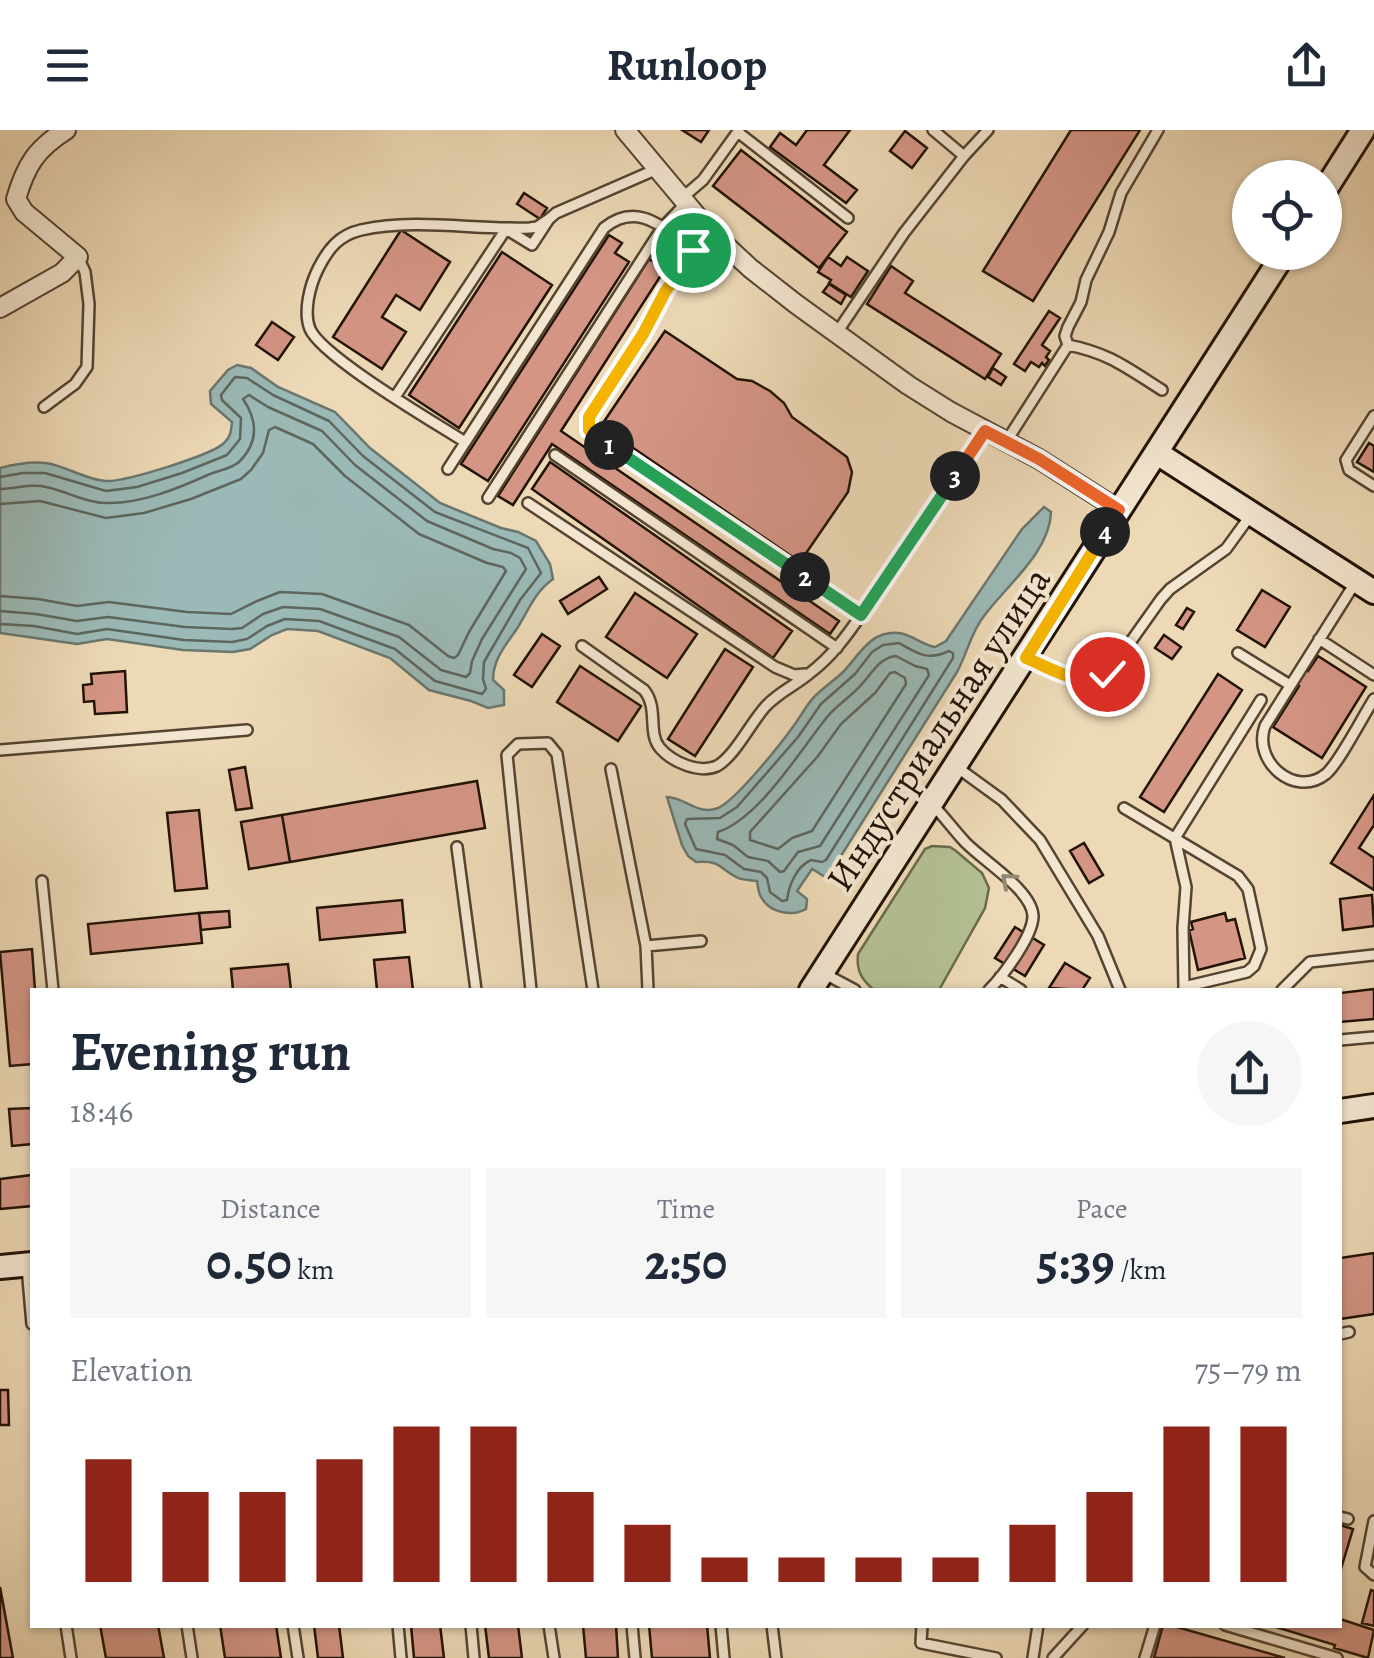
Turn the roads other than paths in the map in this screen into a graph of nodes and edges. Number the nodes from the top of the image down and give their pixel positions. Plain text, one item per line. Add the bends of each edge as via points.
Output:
1 (66, 130) edge
2 (626, 130) edge
3 (933, 130) edge
4 (988, 130) edge
5 (1158, 130) edge
6 (1364, 130) edge
7 (739, 131) edge
8 (964, 156) junction
9 (1342, 164) edge
10 (658, 168) junction
11 (684, 201) junction
12 (848, 218) dead end
13 (549, 219) junction
14 (662, 228) junction
15 (707, 228) junction
16 (506, 229) junction
17 (693, 250) junction
18 (78, 257) junction
19 (1274, 270) edge
20 (0, 308) edge
21 (836, 334) junction
22 (1068, 345) junction
23 (1162, 390) dead end
24 (395, 397) junction
25 (44, 407) dead end
26 (1374, 416) edge
27 (985, 431) junction
28 (465, 442) junction
29 (1006, 442) junction
30 (1157, 453) junction
31 (555, 455) dead end
32 (448, 469) dead end
33 (1374, 486) edge
34 (488, 498) dead end
35 (528, 504) dead end
36 (1119, 510) junction
37 (1251, 514) junction
38 (1365, 586) edge
39 (861, 615) junction
40 (1318, 639) junction
41 (582, 646) dead end
42 (838, 648) junction
43 (1238, 653) dead end
44 (1026, 658) junction
45 (809, 674) junction
46 (1374, 675) edge
47 (1290, 685) junction
48 (1261, 700) dead end
49 (1374, 700) edge
50 (247, 730) dead end
51 (0, 750) edge
52 (956, 766) junction
53 (611, 769) dead end
54 (932, 803) junction
55 (1124, 808) dead end
56 (1174, 838) junction
57 (457, 847) dead end
58 (42, 882) dead end
59 (700, 941) dead end
60 (646, 946) junction
61 (1374, 955) edge
62 (1000, 977) junction
63 (817, 981) edge
64 (53, 988) edge
65 (476, 988) edge
66 (531, 988) edge
67 (593, 988) edge
68 (648, 988) edge
69 (847, 988) edge
70 (991, 988) edge
71 (1018, 988) edge
72 (1119, 988) edge
73 (1184, 988) edge
74 (1284, 988) edge
75 (1374, 1037) edge
76 (1342, 1040) edge
77 (1374, 1106) edge
78 (1342, 1111) edge
79 (29, 1264) edge
80 (0, 1268) edge
81 (1374, 1521) edge
82 (1374, 1576) edge
83 (66, 1628) edge
84 (187, 1628) edge
85 (293, 1628) edge
86 (398, 1628) edge
87 (471, 1628) edge
88 (550, 1628) edge
89 (632, 1628) edge
90 (722, 1628) edge
91 (772, 1628) edge
92 (922, 1628) edge
93 (1038, 1628) edge
94 (1080, 1628) edge
95 (1154, 1628) edge
96 (1235, 1628) edge
97 (71, 1658) edge
98 (192, 1658) edge
99 (298, 1658) edge
100 (401, 1658) edge
101 (474, 1658) edge
102 (554, 1658) edge
103 (635, 1658) edge
104 (724, 1658) edge
105 (776, 1658) edge
106 (996, 1658) edge
107 (1033, 1658) edge
108 (1054, 1658) edge
109 (1146, 1658) edge
110 (1337, 1658) edge

1 - 18 street via 34,155 16,199
2 - 10 street
3 - 8 lane
4 - 8 lane
5 - 22 lane via 1121,193 1068,327
6 - 9 main road
7 - 11 lane
7 - 12 lane
8 - 21 lane
10 - 11 street
10 - 13 lane
11 - 14 lane
11 - 15 street
13 - 16 lane via 537,227
13 - 16 lane via 532,245
14 - 17 lane
14 - 28 lane via 636,215 604,228
14 - 34 lane
15 - 17 lane
15 - 21 street
16 - 24 lane
16 - 24 lane via 398,224 348,234 330,248 311,288 308,325 326,349
17 - 39 lane via 589,417 589,430
18 - 20 street
18 - 25 lane via 88,304 87,367
19 - 30 main road, Индустриальная улица
21 - 27 street
22 - 23 lane via 1108,356
22 - 29 lane
24 - 28 lane
26 - 33 lane via 1346,460 1349,470
27 - 29 street
27 - 39 lane
28 - 32 lane
29 - 36 street
30 - 36 main road, Индустриальная улица
30 - 37 main road
31 - 42 lane
35 - 45 lane via 775,667
36 - 44 main road, Индустриальная улица
37 - 38 main road
37 - 44 lane via 1226,548 1170,589 1117,664 1097,681
38 - 40 lane
39 - 42 lane
40 - 46 lane
40 - 47 lane
41 - 45 lane via 644,690 660,748 698,769 724,760 766,706
42 - 45 lane
43 - 47 lane
44 - 52 main road, Индустриальная улица
47 - 49 lane via 1265,726 1261,747 1274,769 1296,781 1326,774
48 - 56 lane
50 - 51 lane
52 - 54 main road, Индустриальная улица
52 - 72 lane via 1040,840 1098,936
53 - 60 lane
62 -> 54 lane via 1030,930 1031,908
54 - 63 main road, Индустриальная улица
55 - 56 lane
56 - 73 lane via 1186,887
56 - 73 lane via 1244,882 1261,950 1247,972
57 - 65 lane
58 - 64 lane
59 - 60 lane
60 - 68 lane
61 - 74 lane via 1310,962
62 - 70 lane
62 - 71 lane
63 - 69 lane
66 - 67 lane via 507,754 518,744 548,743 557,754
75 - 76 lane
77 - 78 main road
79 - 80 main road
81 - 82 lane via 1365,1567
83 - 97 lane
84 - 98 lane
85 - 99 lane
86 - 100 lane
87 - 101 lane
88 - 102 lane
89 - 103 lane
90 - 104 lane
91 - 105 lane
92 - 106 lane via 920,1643
93 - 107 lane
94 - 108 lane
95 - 109 lane
96 - 110 lane

